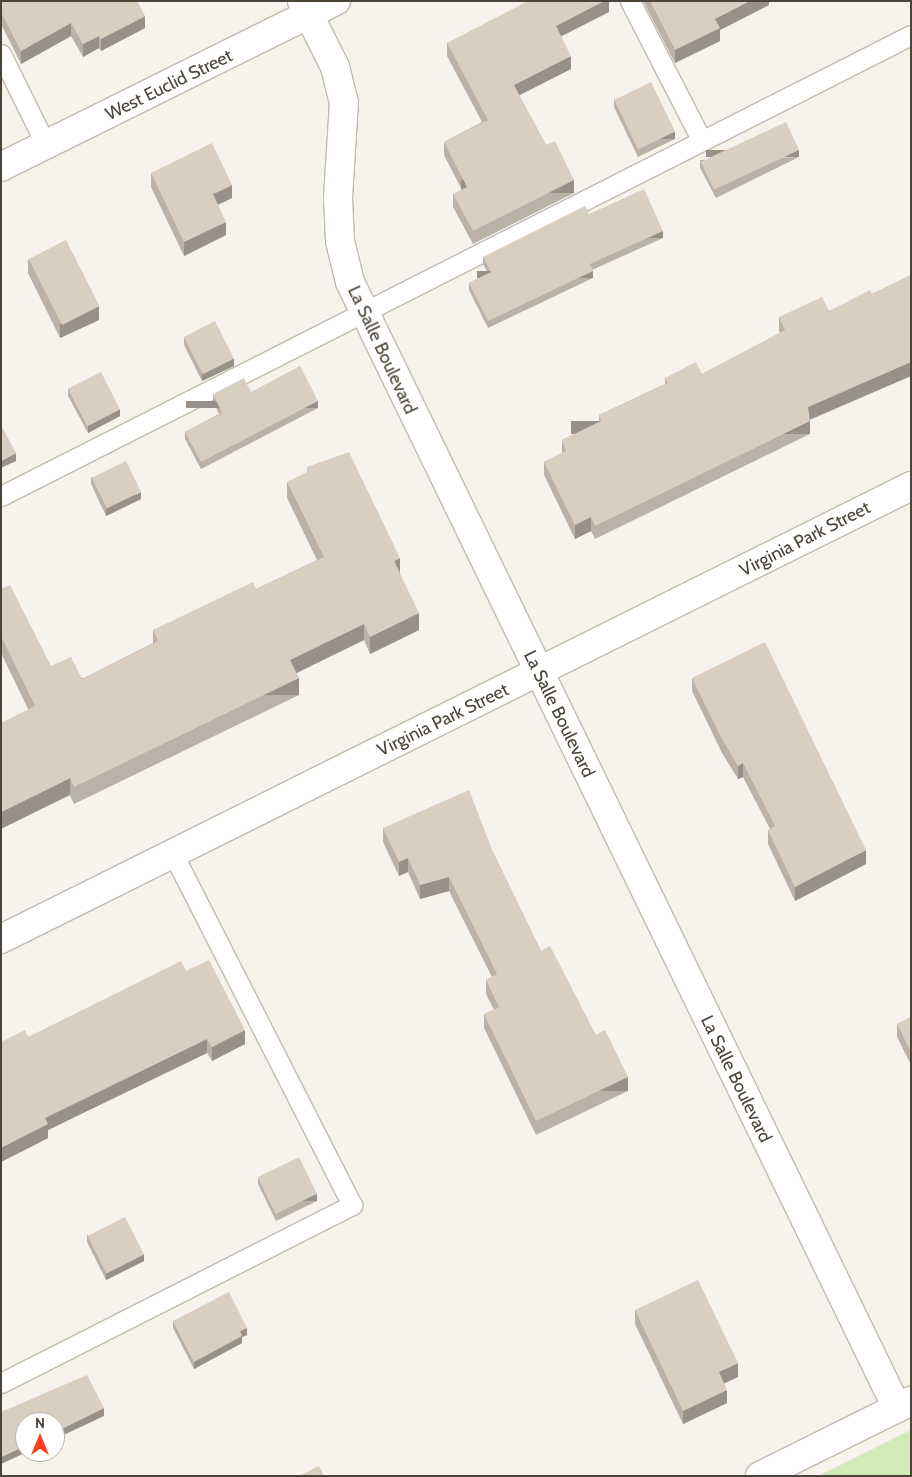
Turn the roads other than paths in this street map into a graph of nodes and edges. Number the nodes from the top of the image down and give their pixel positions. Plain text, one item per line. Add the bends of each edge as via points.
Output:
1 (336, 1) edge
2 (630, 1) edge
3 (306, 8) edge
4 (911, 35) edge
5 (1, 54) edge
6 (702, 141) junction
7 (46, 145) junction
8 (1, 167) edge
9 (363, 313) junction
10 (911, 486) edge
11 (1, 496) edge
12 (538, 672) junction
13 (173, 854) junction
14 (1, 939) edge
15 (1, 1383) edge
16 (904, 1404) edge
17 (760, 1476) edge

1 - 3 street, West Euclid Street
2 - 6 lane
3 - 7 street, West Euclid Street
3 - 9 street, La Salle Boulevard via 335,68 344,102 338,198 340,241
4 - 6 lane
5 - 7 lane
6 - 9 lane
7 - 8 street, West Euclid Street
9 - 11 lane
9 - 12 street, La Salle Boulevard
10 - 12 street, Virginia Park Street
12 - 13 street, Virginia Park Street
12 - 16 street, La Salle Boulevard
13 - 14 street, Virginia Park Street
13 - 15 lane via 352,1205
16 - 17 street

